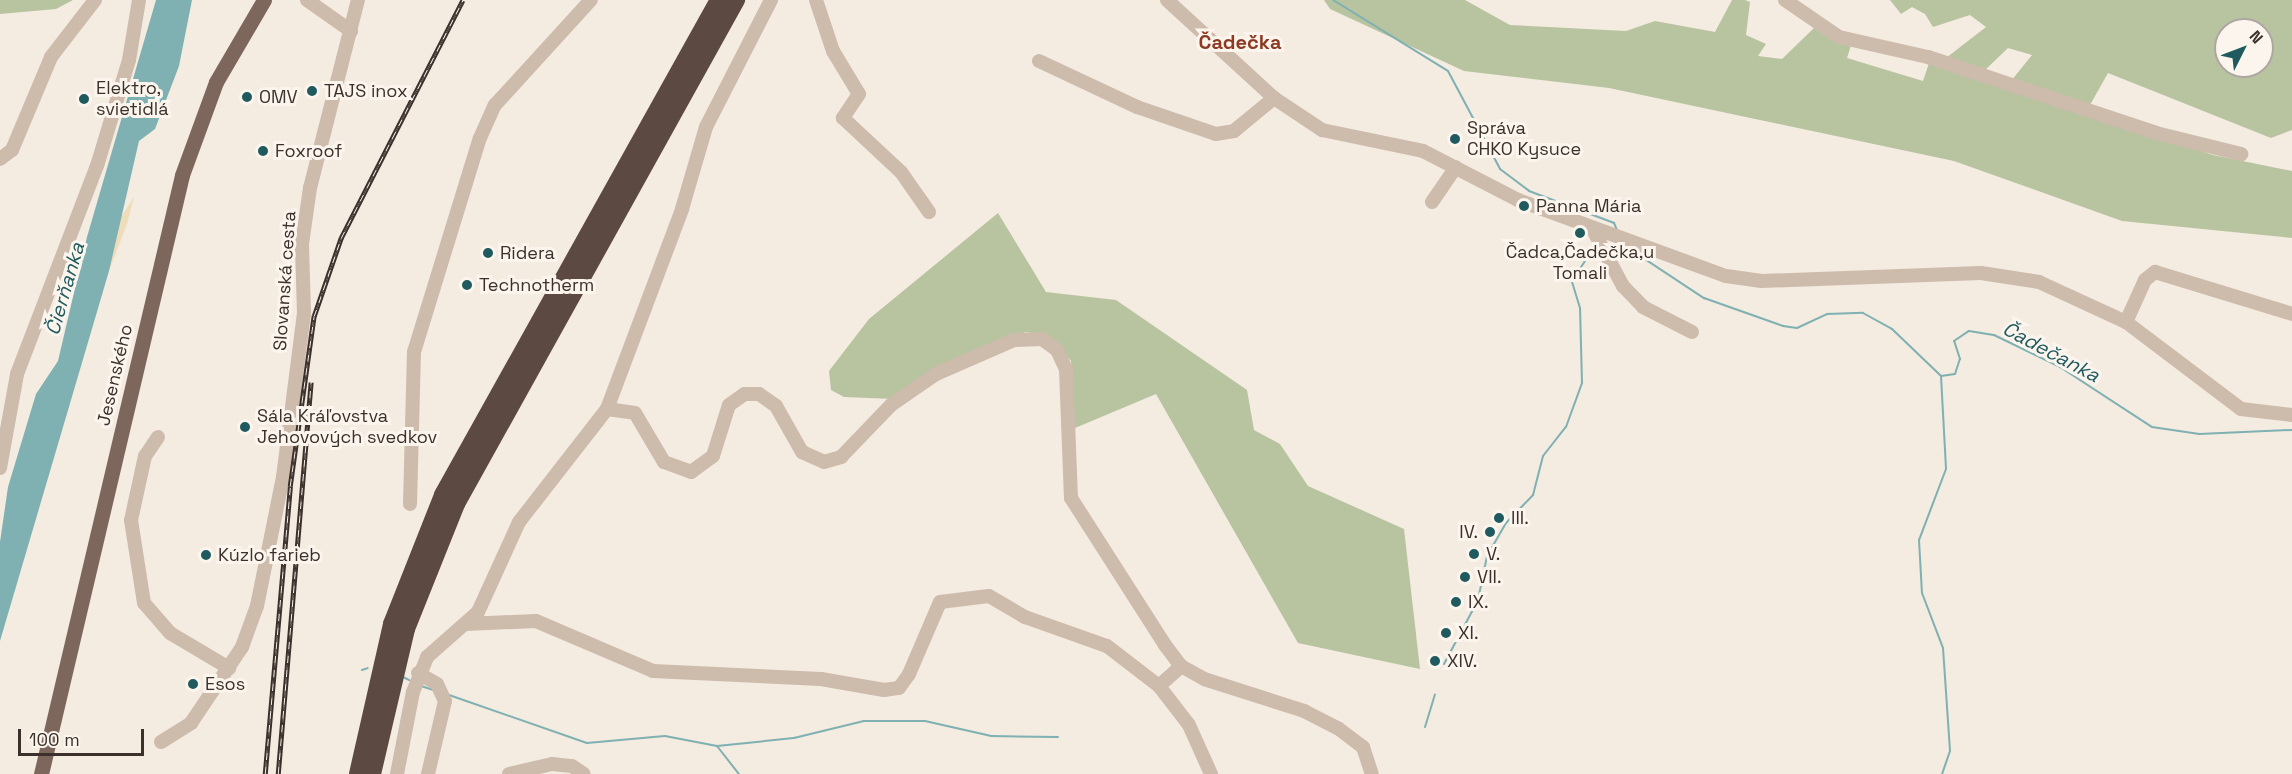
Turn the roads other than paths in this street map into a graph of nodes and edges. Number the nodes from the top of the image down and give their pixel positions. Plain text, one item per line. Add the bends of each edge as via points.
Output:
1 (95, 0) edge
2 (139, 0) edge
3 (264, 0) edge
4 (307, 0) edge
5 (358, 0) edge
6 (591, 0) edge
7 (719, 0) edge
8 (736, 0) edge
9 (771, 0) edge
10 (816, 0) edge
11 (1167, 0) edge
12 (1785, 0) edge
13 (351, 31) junction
14 (1039, 61) dead end
15 (1274, 98) junction
16 (6, 146) edge
17 (2241, 154) dead end
18 (0, 159) edge
19 (1456, 167) junction
20 (1432, 202) dead end
21 (928, 212) dead end
22 (1592, 228) junction
23 (2292, 314) edge
24 (2126, 322) junction
25 (1692, 332) dead end
26 (607, 409) junction
27 (2292, 415) edge
28 (158, 437) dead end
29 (0, 468) edge
30 (410, 504) dead end
31 (465, 624) junction
32 (1181, 666) junction
33 (229, 668) junction
34 (418, 673) junction
35 (1159, 686) junction
36 (161, 742) dead end
37 (1374, 773) edge
38 (41, 774) edge
39 (358, 774) edge
40 (372, 774) edge
41 (397, 774) edge
42 (428, 774) edge
43 (509, 774) edge
44 (584, 774) edge
45 (1211, 774) edge

1 - 16 street via 51,57
2 - 29 street via 129,60 97,166 17,374
3 - 38 main road, Jesenského via 216,82 182,175
4 - 13 street
5 - 13 street, Slovanská cesta
6 - 30 street via 495,105 480,138 414,352
7 - 39 highway via 443,495 392,624
8 - 40 highway via 456,504 399,651
9 - 26 street via 706,127 682,209
10 - 21 street via 833,51 859,94 843,118 901,172
11 - 15 street
12 - 17 street via 1839,37 1928,57 2157,133
13 - 33 street, Slovanská cesta via 310,188 302,244 304,313 282,477 257,606
14 - 15 street via 1137,107 1216,134 1234,131
15 - 19 street via 1322,130 1407,146
16 - 18 street
19 - 20 street
19 - 22 street via 1518,200
22 - 24 street via 1752,281 2011,274
22 - 25 street via 1623,286 1643,307
23 - 24 street via 2155,272 2145,280
24 - 27 street via 2241,410
26 - 31 street via 519,522 483,603
26 - 32 street via 634,413 664,462 691,472 713,456 729,405 745,394 759,394 776,406 802,452 824,462 848,451 891,405 936,374 1014,340 1042,339 1057,350 1066,369 1071,498
28 - 33 street via 146,456 130,520 144,603 170,633
31 - 34 street via 442,641
31 - 35 street via 536,621 653,671 821,679 884,690 899,688 909,674 940,602 989,596 1025,616 1107,646
32 - 35 street
32 - 37 street via 1339,729 1363,747
33 - 36 street, Slovanská cesta via 191,723
34 - 41 street
34 - 42 street via 437,684 445,701
35 - 45 street via 1189,725
43 - 44 street via 552,764 572,766

